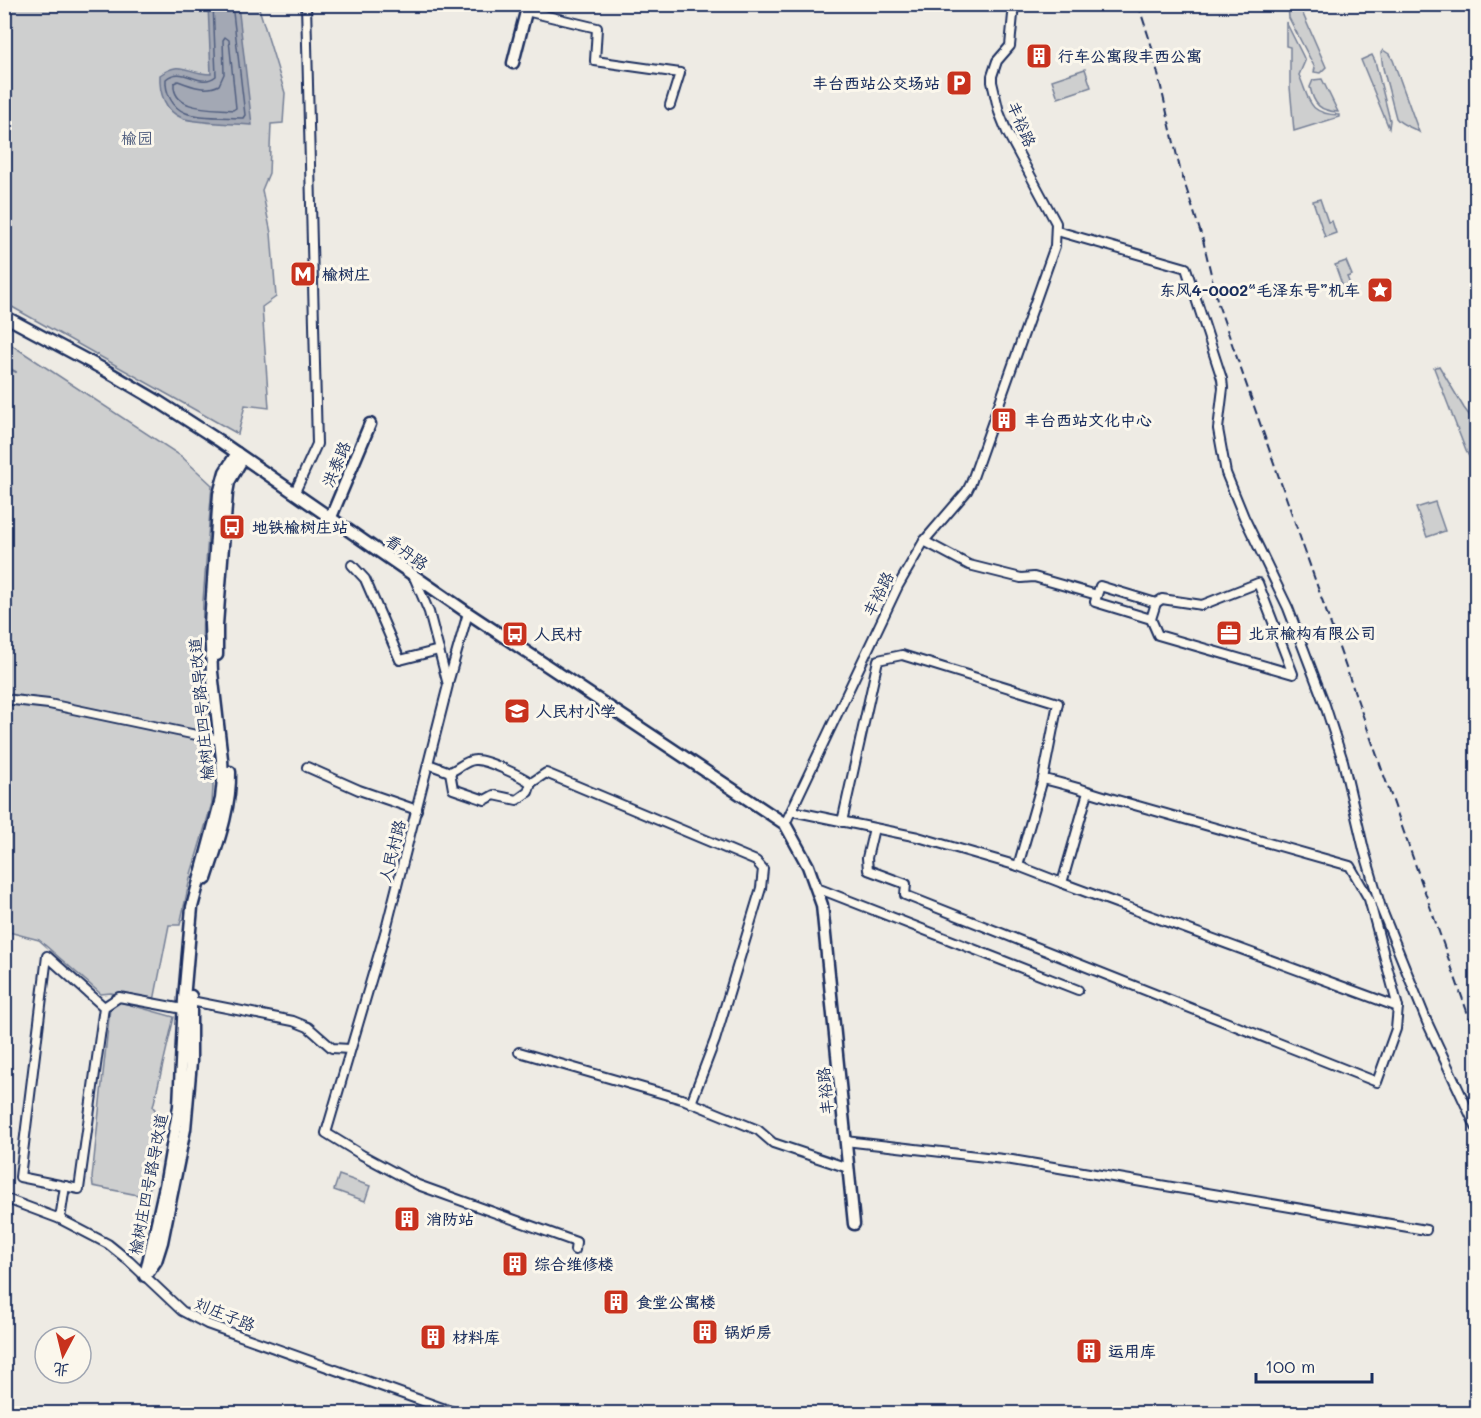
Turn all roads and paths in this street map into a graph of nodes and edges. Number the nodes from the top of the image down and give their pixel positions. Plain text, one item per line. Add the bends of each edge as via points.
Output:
1 (306, 4) edge
2 (1014, 4) edge
3 (527, 8) edge
4 (513, 63) dead end
5 (670, 105) dead end
6 (1057, 231) junction
7 (4, 316) edge
8 (370, 424) dead end
9 (240, 456) junction
10 (296, 492) junction
11 (331, 517) junction
12 (924, 541) junction
13 (352, 565) dead end
14 (413, 576) junction
15 (1097, 595) junction
16 (1156, 603) junction
17 (468, 613) junction
18 (1151, 619) junction
19 (439, 650) junction
20 (448, 685) junction
21 (4, 699) edge
22 (220, 740) junction
23 (428, 764) junction
24 (307, 767) dead end
25 (450, 772) junction
26 (1042, 779) junction
27 (531, 783) junction
28 (1088, 792) junction
29 (417, 810) junction
30 (792, 811) junction
31 (842, 822) junction
32 (785, 825) junction
33 (874, 828) junction
34 (1018, 866) junction
35 (1062, 883) junction
36 (817, 888) junction
37 (1078, 990) dead end
38 (186, 1003) junction
39 (104, 1007) junction
40 (1398, 1007) junction
41 (351, 1049) junction
42 (519, 1052) dead end
43 (691, 1103) junction
44 (1476, 1127) edge
45 (845, 1141) junction
46 (848, 1168) junction
47 (65, 1186) junction
48 (4, 1198) edge
49 (60, 1219) junction
50 (854, 1224) dead end
51 (1426, 1230) dead end
52 (575, 1250) dead end
53 (145, 1276) junction
54 (459, 1413) edge

1 - 10 street via 317,444
2 - 6 street, 丰裕路 via 1010,46 997,61 992,76 994,93 1007,132 1053,215
3 - 4 street
3 - 5 street via 597,28 595,61 680,73
6 - 12 street, 丰裕路 via 971,483
6 - 44 street via 1186,268 1222,379 1218,429 1226,473 1288,608 1325,705 1381,908 1426,1022
7 - 9 street, 看丹路 via 156,400
8 - 11 street, 洪泰路
9 - 10 street, 看丹路
9 - 22 street, 榆树庄四号路导改道 via 225,472 219,494 210,624
9 - 38 street, 榆树庄四号路导改道 via 227,493 218,625 217,661 230,790 198,913
10 - 11 street, 看丹路
11 - 14 street, 看丹路
12 - 15 street via 969,565 1021,578 1034,577
12 - 30 street, 丰裕路 via 881,620
13 - 19 street via 365,579 400,660
14 - 17 street, 看丹路
14 - 19 street, 人民村路 via 429,612
15 - 16 street via 1100,586
15 - 18 street via 1095,602
16 - 18 street
16 - 18 street via 1162,598 1202,605 1258,583 1293,674 1158,635
17 - 20 street
17 - 32 street, 看丹路
19 - 20 street, 人民村路
20 - 23 street, 人民村路
21 - 22 street via 49,704
22 - 38 street, 榆树庄四号路导改道 via 221,799 192,906
23 - 25 street
23 - 29 street, 人民村路
24 - 29 street
25 - 27 street via 476,759
25 - 27 street via 453,789 485,800 494,795 517,800 528,792
26 - 28 street
26 - 31 street via 1058,703 902,656 878,660
26 - 34 street
27 - 43 street via 546,772 756,861 763,869 761,888 715,1040
28 - 35 street
28 - 40 street via 1350,866 1369,899
29 - 41 street, 人民村路
30 - 31 street
30 - 32 street, 丰裕路
31 - 33 street
32 - 36 street, 丰裕路
33 - 34 street
33 - 40 street via 868,870 906,884 905,895 1377,1082 1396,1029
34 - 35 street
35 - 40 street
36 - 37 street
36 - 45 street, 丰裕路
38 - 39 street via 119,998
38 - 41 street via 293,1021 332,1048
38 - 53 street, 榆树庄四号路导改道 via 176,1132
39 - 47 street via 79,1189
39 - 47 street via 47,956 20,1177
41 - 52 street, 人民村路 via 326,1133 418,1185 576,1242
42 - 43 street
43 - 46 street via 758,1130 773,1143
45 - 46 street, 丰裕路
45 - 51 street via 1012,1160
46 - 50 street, 丰裕路
47 - 49 street
48 - 49 street, 刘庄子路
49 - 53 street, 刘庄子路 via 108,1244
53 - 54 street, 刘庄子路 via 182,1311 207,1324

